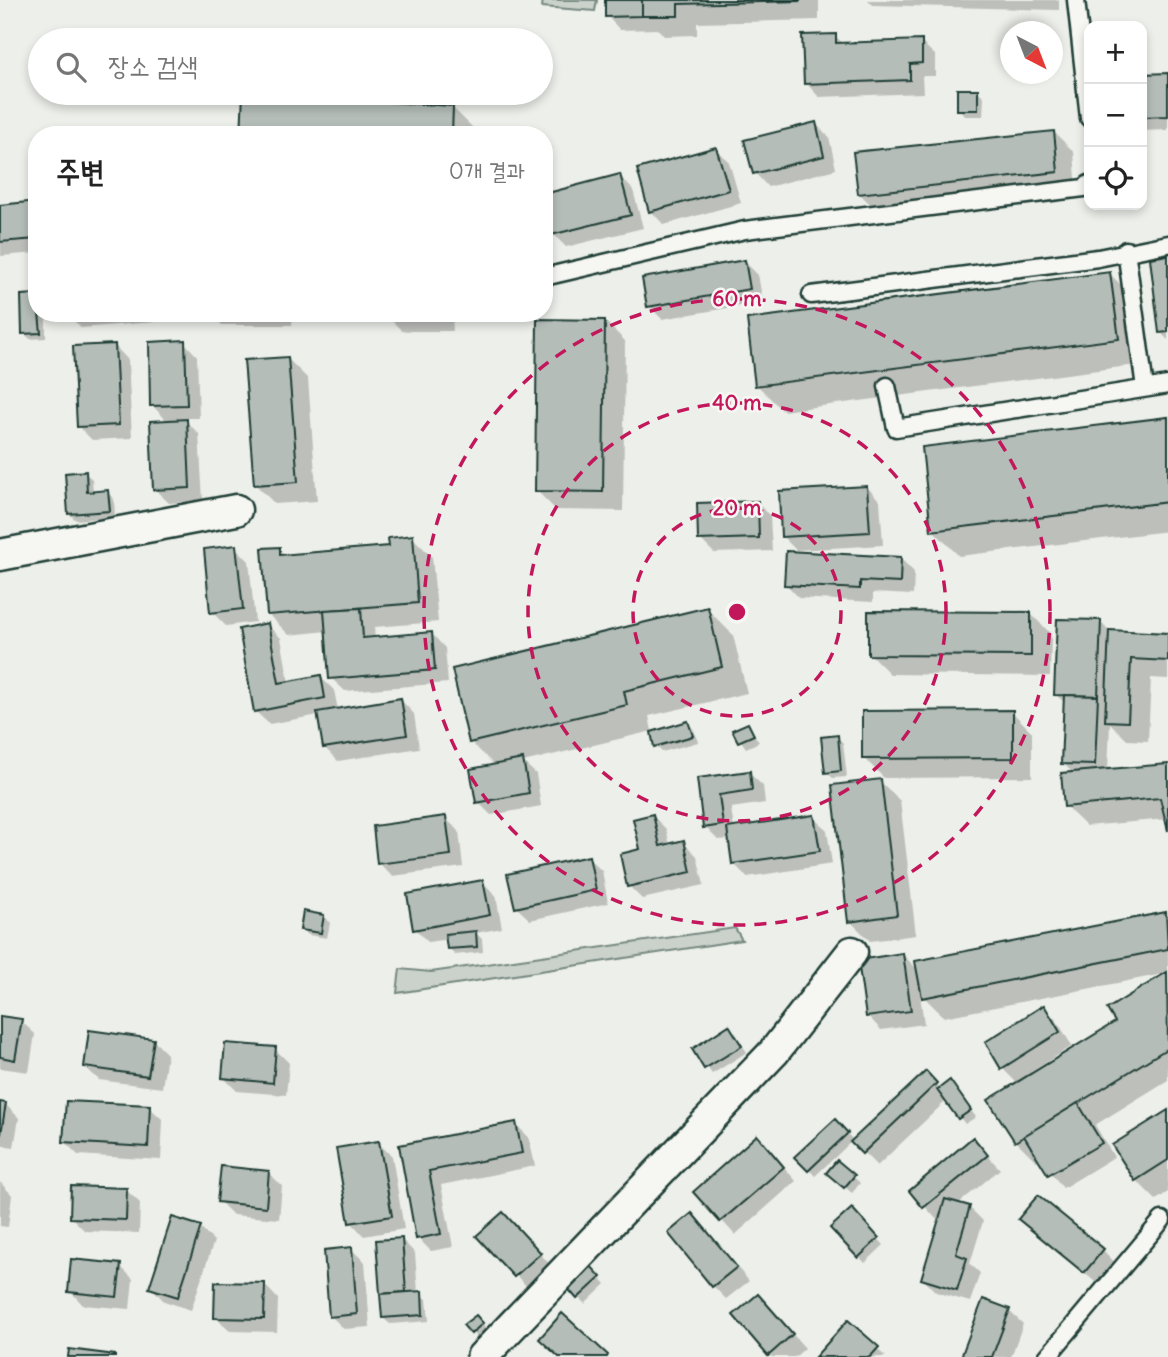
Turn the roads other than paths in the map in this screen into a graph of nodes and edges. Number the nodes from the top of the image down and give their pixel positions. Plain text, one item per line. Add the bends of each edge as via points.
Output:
1 (1076, 0) edge
2 (1085, 84) edge
3 (1084, 188) edge
4 (1168, 244) edge
5 (1126, 250) junction
6 (553, 275) edge
7 (811, 295) dead end
8 (1168, 385) edge
9 (887, 386) dead end
10 (1145, 388) junction
11 (236, 510) dead end
12 (0, 555) edge
13 (852, 952) dead end
14 (1162, 1220) dead end
15 (482, 1357) edge
16 (1047, 1357) edge

1 - 2 lane
3 - 6 lane via 745,230
4 - 5 lane
5 - 7 lane via 1098,258
5 - 10 lane
8 - 10 lane
9 - 10 lane via 896,428
11 - 12 street
13 - 15 street via 774,1052
14 - 16 lane

